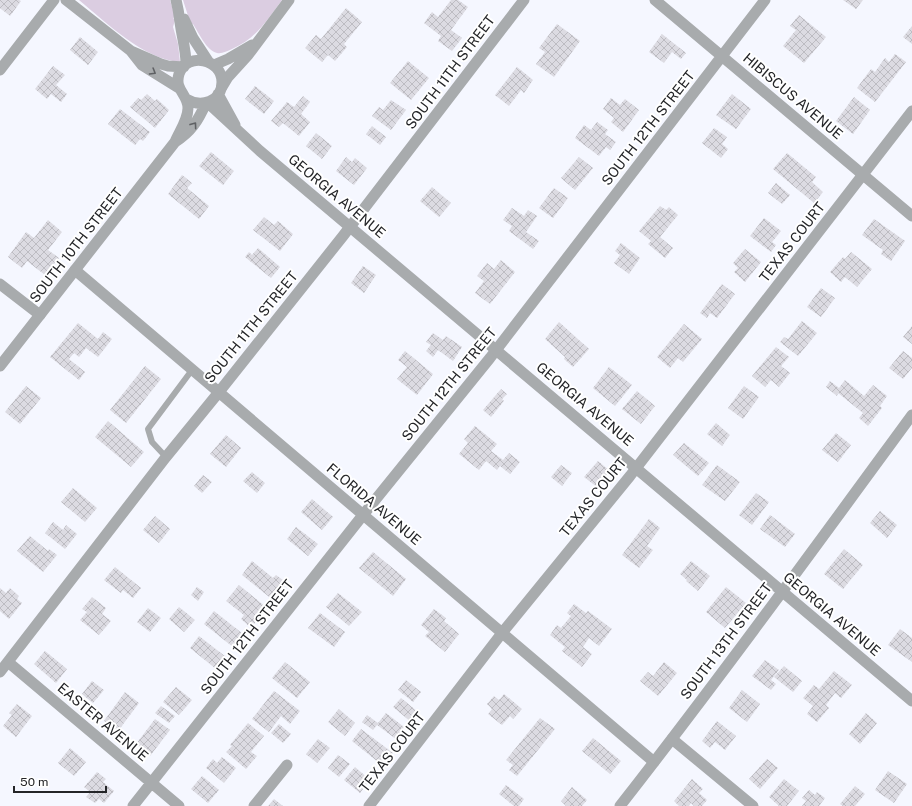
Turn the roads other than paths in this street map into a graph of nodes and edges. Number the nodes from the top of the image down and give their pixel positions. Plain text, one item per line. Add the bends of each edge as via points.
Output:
1 (54, 0) edge
2 (66, 0) edge
3 (176, 0) edge
4 (289, 0) edge
5 (524, 0) edge
6 (655, 0) edge
7 (765, 0) edge
8 (180, 12) junction
9 (256, 43) junction
10 (130, 51) junction
11 (722, 56) junction
12 (211, 63) junction
13 (185, 66) junction
14 (0, 70) edge
15 (179, 88) junction
16 (220, 90) junction
17 (186, 99) junction
18 (207, 103) junction
19 (912, 111) edge
20 (239, 130) junction
21 (175, 142) junction
22 (863, 174) junction
23 (912, 216) edge
24 (350, 227) junction
25 (75, 270) junction
26 (0, 284) edge
27 (40, 315) junction
28 (497, 349) junction
29 (0, 366) edge
30 (192, 370) junction
31 (219, 392) junction
32 (912, 414) edge
33 (166, 457) junction
34 (636, 467) junction
35 (363, 515) junction
36 (782, 591) junction
37 (502, 633) junction
38 (8, 662) junction
39 (0, 672) edge
40 (912, 701) edge
41 (672, 739) junction
42 (654, 762) junction
43 (287, 765) dead end
44 (152, 782) junction
45 (133, 806) edge
46 (179, 806) edge
47 (254, 806) edge
48 (369, 806) edge
49 (620, 806) edge
50 (753, 806) edge

1 - 14 street
2 - 10 street
3 - 8 street
4 - 9 street
5 - 24 street, SOUTH 11TH STREET
6 - 11 street, HIBISCUS AVENUE
7 - 11 street, SOUTH 12TH STREET
8 - 12 street via 193,38
8 - 13 street
9 - 12 street via 228,59
9 - 16 street
10 - 13 street via 168,66
10 -> 15 street via 142,65
11 - 22 street, HIBISCUS AVENUE
11 - 28 street, SOUTH 12TH STREET
12 - 13 street via 197,60
12 - 16 street via 221,74
13 - 15 street via 179,76
15 - 17 street
16 - 18 street
16 - 20 street, GEORGIA AVENUE
17 - 18 street via 192,103
17 - 21 street, SOUTH 10TH STREET via 188,112
18 - 20 street, GEORGIA AVENUE
21 -> 18 street, SOUTH 10TH STREET via 186,136
19 - 22 street, TEXAS COURT
20 - 24 street, GEORGIA AVENUE
21 - 25 street, SOUTH 10TH STREET
22 - 23 street, HIBISCUS AVENUE
22 - 34 street, TEXAS COURT
24 - 28 street, GEORGIA AVENUE
24 - 31 street, SOUTH 11TH STREET
25 - 27 street, SOUTH 10TH STREET
25 - 30 street, FLORIDA AVENUE
26 - 27 street
27 - 29 street, SOUTH 10TH STREET
28 - 34 street, GEORGIA AVENUE
28 - 35 street, SOUTH 12TH STREET
30 - 31 street, FLORIDA AVENUE
30 - 33 lane via 148,429 152,442
31 - 33 street, SOUTH 11TH STREET
31 - 35 street, FLORIDA AVENUE
32 - 36 street, SOUTH 13TH STREET
33 - 38 street, SOUTH 11TH STREET
34 - 36 street, GEORGIA AVENUE
34 - 37 street, TEXAS COURT
35 - 37 street, FLORIDA AVENUE
35 - 44 street, SOUTH 12TH STREET
36 - 40 street, GEORGIA AVENUE
36 - 41 street, SOUTH 13TH STREET
37 - 42 street, FLORIDA AVENUE
37 - 48 street, TEXAS COURT
38 - 39 street, SOUTH 11TH STREET
38 - 44 street, EASTER AVENUE
41 - 42 street, SOUTH 13TH STREET
41 - 50 street
42 - 49 street, SOUTH 13TH STREET
43 - 47 street
44 - 45 street, SOUTH 12TH STREET
44 - 46 street, EASTER AVENUE

